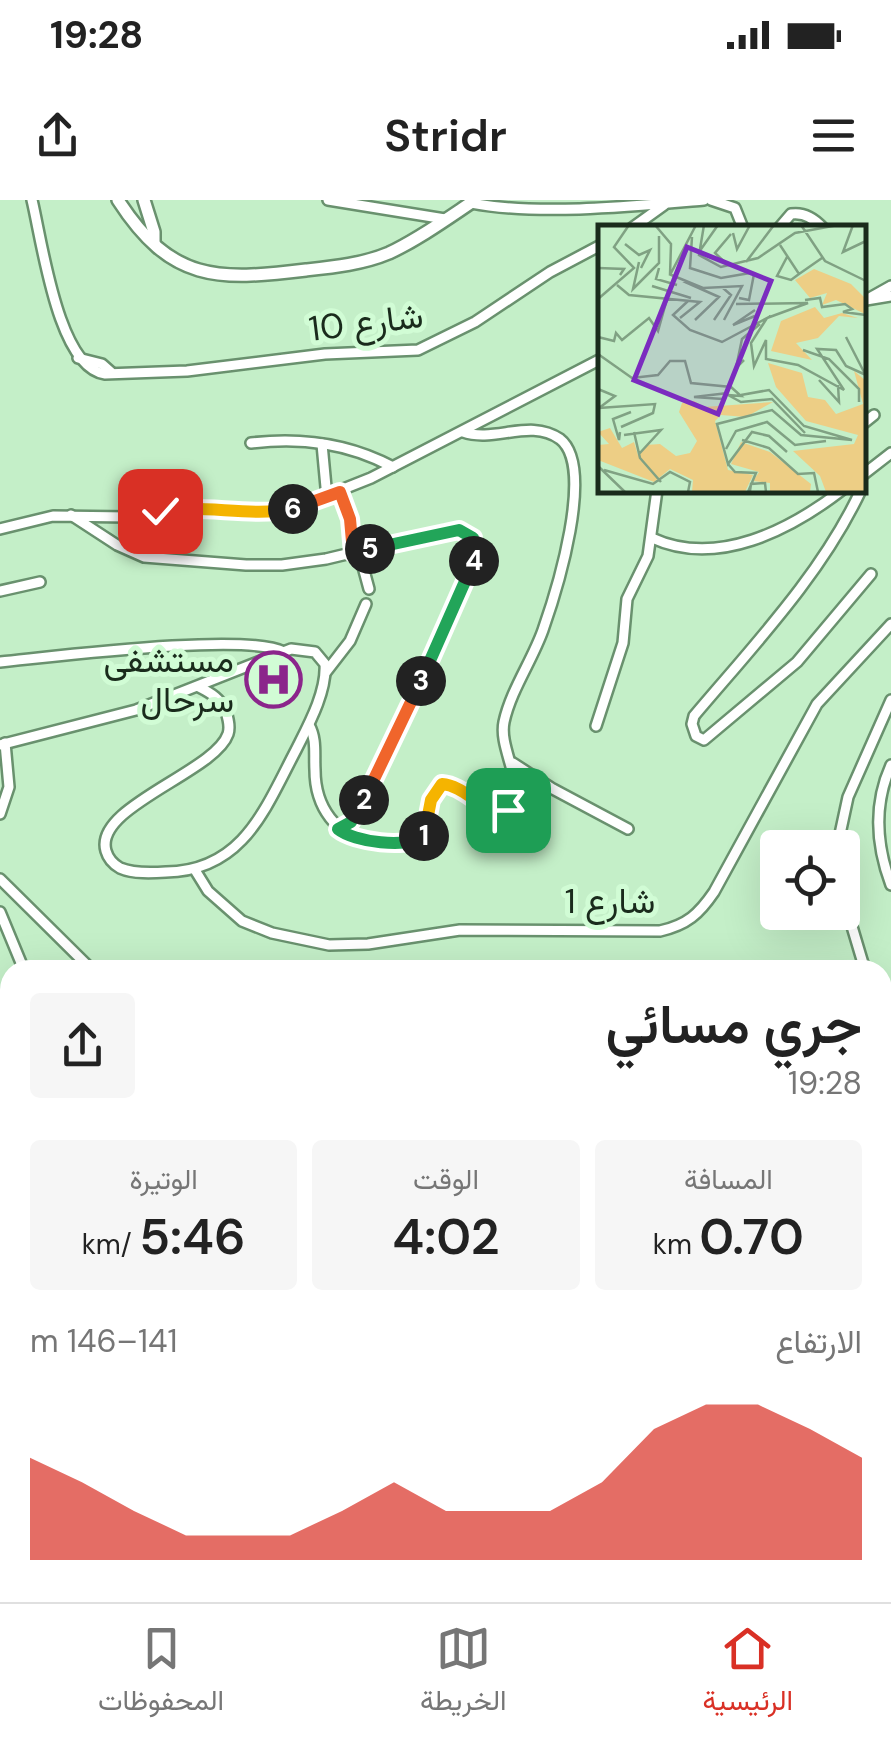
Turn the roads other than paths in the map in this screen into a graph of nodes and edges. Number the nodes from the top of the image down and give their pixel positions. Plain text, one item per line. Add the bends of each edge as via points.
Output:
1 (32, 200) edge
2 (144, 200) edge
3 (328, 200) edge
4 (708, 200) edge
5 (121, 201) edge
6 (473, 201) edge
7 (664, 204) junction
8 (445, 219) junction
9 (636, 225) edge
10 (742, 225) edge
11 (782, 225) edge
12 (820, 225) edge
13 (154, 242) junction
14 (598, 246) edge
15 (891, 286) edge
16 (891, 296) edge
17 (866, 299) edge
18 (866, 300) edge
19 (598, 361) edge
20 (874, 415) dead end
21 (866, 422) edge
22 (463, 432) junction
23 (251, 443) dead end
24 (322, 444) junction
25 (891, 453) edge
26 (392, 468) junction
27 (867, 471) edge
28 (340, 492) junction
29 (657, 492) edge
30 (839, 492) edge
31 (860, 492) edge
32 (327, 498) junction
33 (71, 516) junction
34 (0, 529) edge
35 (652, 538) junction
36 (356, 552) junction
37 (871, 574) dead end
38 (40, 582) dead end
39 (369, 589) dead end
40 (0, 591) edge
41 (366, 604) dead end
42 (891, 624) edge
43 (284, 652) junction
44 (0, 662) edge
45 (326, 672) junction
46 (199, 686) junction
47 (891, 700) edge
48 (309, 724) junction
49 (596, 726) dead end
50 (2, 744) edge
51 (513, 763) junction
52 (891, 765) edge
53 (0, 814) edge
54 (628, 828) dead end
55 (338, 829) junction
56 (841, 830) edge
57 (195, 870) junction
58 (0, 879) edge
59 (891, 885) edge
60 (0, 912) edge
61 (853, 930) edge
62 (20, 960) edge
63 (82, 960) edge
64 (862, 960) edge

1 - 14 street, شارع 10 via 63,330 92,371 140,374 418,350
2 - 13 street
3 - 8 street
4 - 7 street
4 - 10 street via 735,208
5 - 13 street
6 - 7 street via 522,207
6 - 8 street
7 - 9 street
8 - 13 street via 378,257 265,275 202,274
11 - 12 street via 800,213
15 - 17 street
16 - 18 street
19 - 22 street
20 - 21 street
22 - 26 street
22 - 51 street via 546,432 568,448 575,471 564,562 503,727
23 - 24 street
24 - 26 street via 363,451
24 - 32 street
25 - 27 street
26 - 28 street
28 - 32 street
28 - 36 street
29 - 35 street
30 - 35 street via 801,518 724,548 682,548
31 - 37 street via 782,611 694,716 696,736 704,740 796,662
32 - 33 street via 276,512 179,508 129,517
33 - 34 street
33 - 36 street via 131,552 161,560 282,565
35 - 49 street via 626,598 623,643
36 - 39 street
36 - 55 street via 459,530 471,536 476,552 370,790 351,822
38 - 40 street
41 - 45 street
42 - 57 street, شارع 1 via 817,704 714,892 684,924 660,930 460,930 330,945 242,921
43 - 44 street via 248,644
43 - 45 street via 315,652
43 - 46 street
45 - 48 street
46 - 50 street via 136,710
46 - 57 street via 221,702 228,734 215,751 118,819 105,845 113,863 126,870
47 - 56 street via 848,797
48 - 55 street via 316,787
48 - 57 street via 253,829
50 - 53 street via 10,780
51 - 54 street
51 - 55 street via 516,802 505,812 442,784 419,840 362,840
52 - 59 street via 878,824
58 - 63 street
60 - 62 street
61 - 64 street

